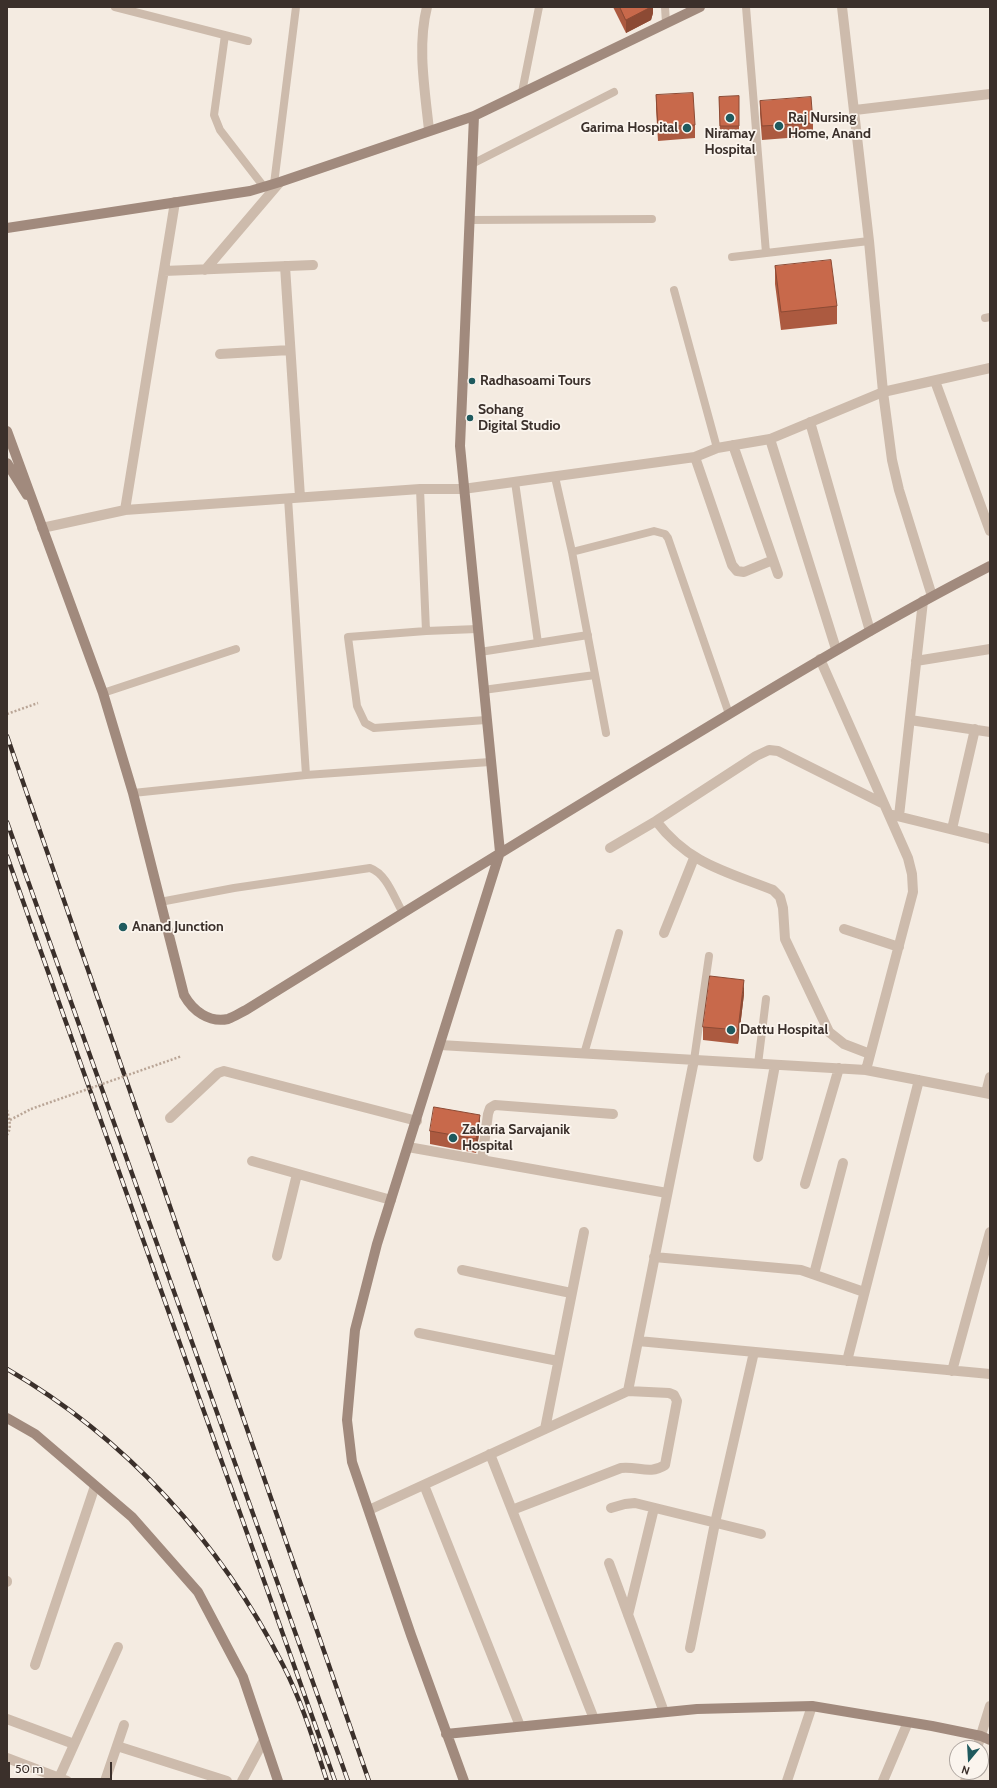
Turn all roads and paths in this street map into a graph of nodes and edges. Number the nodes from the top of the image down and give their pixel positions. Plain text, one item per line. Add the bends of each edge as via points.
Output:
1 (115, 7) edge
2 (296, 7) edge
3 (427, 7) edge
4 (539, 7) edge
5 (665, 7) edge
6 (700, 7) edge
7 (746, 7) edge
8 (842, 7) edge
9 (666, 23) junction
10 (225, 35) junction
11 (248, 41) dead end
12 (522, 92) junction
13 (614, 92) dead end
14 (990, 94) edge
15 (855, 110) junction
16 (474, 116) junction
17 (429, 130) junction
18 (472, 164) junction
19 (273, 184) junction
20 (175, 202) junction
21 (652, 219) dead end
22 (470, 220) junction
23 (7, 228) edge
24 (869, 240) junction
25 (766, 253) junction
26 (732, 257) dead end
27 (312, 265) dead end
28 (285, 266) junction
29 (205, 270) junction
30 (164, 272) junction
31 (674, 290) dead end
32 (290, 350) junction
33 (220, 354) dead end
34 (990, 368) edge
35 (935, 381) junction
36 (883, 392) junction
37 (810, 422) junction
38 (7, 431) edge
39 (770, 439) junction
40 (734, 445) junction
41 (717, 448) junction
42 (695, 457) junction
43 (7, 463) edge
44 (555, 478) junction
45 (515, 482) junction
46 (420, 489) junction
47 (464, 489) junction
48 (300, 497) junction
49 (288, 498) junction
50 (36, 509) junction
51 (125, 510) junction
52 (42, 528) junction
53 (990, 531) edge
54 (572, 552) junction
55 (774, 560) junction
56 (990, 566) edge
57 (778, 574) dead end
58 (927, 599) junction
59 (477, 629) junction
60 (870, 630) junction
61 (426, 631) junction
62 (588, 635) junction
63 (538, 643) junction
64 (236, 649) dead end
65 (836, 649) junction
66 (990, 649) edge
67 (480, 652) junction
68 (820, 659) junction
69 (916, 661) junction
70 (595, 675) junction
71 (483, 690) junction
72 (103, 693) junction
73 (38, 703) dead end
74 (7, 714) edge
75 (729, 714) junction
76 (486, 720) junction
77 (910, 720) junction
78 (975, 729) junction
79 (990, 732) edge
80 (606, 733) dead end
81 (490, 762) junction
82 (306, 775) junction
83 (133, 793) junction
84 (884, 808) junction
85 (899, 816) junction
86 (656, 821) junction
87 (952, 829) junction
88 (990, 839) edge
89 (610, 848) dead end
90 (500, 852) junction
91 (694, 858) junction
92 (160, 902) junction
93 (403, 913) junction
94 (844, 928) dead end
95 (619, 933) dead end
96 (664, 933) dead end
97 (899, 947) junction
98 (709, 956) dead end
99 (766, 999) dead end
100 (440, 1045) junction
101 (584, 1054) junction
102 (870, 1054) junction
103 (182, 1056) dead end
104 (694, 1060) junction
105 (758, 1064) junction
106 (775, 1065) junction
107 (839, 1068) junction
108 (866, 1070) junction
109 (990, 1077) edge
110 (919, 1080) junction
111 (988, 1093) edge
112 (7, 1110) edge
113 (613, 1114) dead end
114 (170, 1118) dead end
115 (10, 1120) junction
116 (416, 1121) junction
117 (7, 1136) edge
118 (408, 1147) junction
119 (758, 1157) dead end
120 (482, 1160) junction
121 (252, 1161) dead end
122 (844, 1163) dead end
123 (297, 1174) junction
124 (805, 1184) dead end
125 (667, 1193) junction
126 (391, 1200) junction
127 (584, 1232) dead end
128 (990, 1232) edge
129 (277, 1256) dead end
130 (654, 1257) junction
131 (462, 1270) dead end
132 (814, 1274) junction
133 (864, 1292) junction
134 (571, 1293) junction
135 (419, 1333) dead end
136 (638, 1341) junction
137 (754, 1352) junction
138 (558, 1361) junction
139 (847, 1361) junction
140 (952, 1370) junction
141 (990, 1374) edge
142 (628, 1392) junction
143 (7, 1418) edge
144 (545, 1429) junction
145 (490, 1454) junction
146 (424, 1485) junction
147 (95, 1486) junction
148 (611, 1508) dead end
149 (654, 1508) junction
150 (369, 1510) junction
151 (512, 1510) junction
152 (715, 1523) junction
153 (761, 1534) dead end
154 (609, 1563) dead end
155 (628, 1615) junction
156 (118, 1647) dead end
157 (690, 1648) dead end
158 (35, 1665) dead end
159 (812, 1706) junction
160 (990, 1706) edge
161 (664, 1712) junction
162 (7, 1719) edge
163 (594, 1719) junction
164 (908, 1722) junction
165 (124, 1725) dead end
166 (520, 1726) junction
167 (446, 1734) junction
168 (986, 1738) edge
169 (264, 1740) junction
170 (74, 1744) junction
171 (117, 1746) junction
172 (7, 1758) edge
173 (64, 1780) edge
174 (105, 1781) edge
175 (227, 1781) edge
176 (242, 1781) edge
177 (278, 1781) edge
178 (464, 1781) edge
179 (787, 1781) edge
180 (882, 1781) edge

1 - 10 lane
2 - 19 lane
3 - 17 street via 423,50
4 - 12 lane
5 - 9 lane
6 - 9 street
7 - 25 lane
8 - 15 street
9 - 12 street
10 - 11 lane
10 - 19 lane via 214,115 220,130
12 - 16 street
13 - 18 lane
14 - 15 street
15 - 24 street
16 - 17 street
16 - 18 street
17 - 19 street
18 - 22 street
19 - 20 street via 250,191
19 - 29 street
20 - 23 street
20 - 30 street
21 - 22 lane
22 - 47 street via 460,446
24 - 25 lane
24 - 36 street
25 - 26 lane
27 - 28 street
28 - 29 street
28 - 32 street
29 - 30 street
30 - 51 street
31 - 41 lane
32 - 33 street
32 - 48 street
34 - 35 street
35 - 36 street
35 - 53 street
36 - 37 street
36 - 58 street via 892,460
37 - 39 street
37 - 60 street
38 - 50 street
39 - 40 street
39 - 65 street
40 - 41 street
40 - 55 street
41 - 42 street
42 - 44 street
42 - 55 street via 732,564 737,571 744,572
43 - 50 street
44 - 45 street
44 - 54 lane
45 - 47 street
45 - 63 lane
46 - 47 street
46 - 48 street
46 - 61 lane
47 - 59 street
48 - 49 street
49 - 51 street
49 - 82 lane
50 - 52 street
51 - 52 street
52 - 72 street
54 - 62 lane
54 - 75 lane via 654,531 665,534
55 - 57 street
56 - 58 street
58 - 60 street
58 - 69 street
59 - 61 lane
59 - 67 street
60 - 65 street
61 - 76 lane via 348,637 357,706 365,723 374,728
62 - 63 lane
62 - 70 lane
63 - 67 lane
64 - 72 lane
65 - 68 street
66 - 69 street
67 - 71 street
68 - 75 street
68 - 84 street
69 - 77 street
70 - 71 lane
70 - 80 lane
71 - 76 street
72 - 83 street
73 - 74 path
75 - 90 street
76 - 81 street
77 - 78 street
77 - 85 street
78 - 79 street
78 - 87 street
81 - 82 lane
81 - 90 street
82 - 83 lane
83 - 92 street
84 - 85 street
84 - 86 street via 778,751 769,750
84 - 97 street via 908,858 912,874 913,892
85 - 87 street
86 - 89 street
86 - 91 street via 668,836
87 - 88 street
90 - 93 street
90 - 100 street
91 - 96 street
91 - 102 street via 773,890 780,897 785,939 829,1032 844,1044
92 - 93 lane via 370,868 383,876
92 - 93 street via 184,995 190,1006 202,1015 214,1019 228,1018 246,1010
94 - 97 street
95 - 101 lane
97 - 102 street
98 - 104 lane
99 - 105 lane
100 - 101 street
100 - 116 street
101 - 104 street
102 - 108 street
103 - 115 path, bridge via 31,1109
104 - 105 street
104 - 125 street
105 - 106 street
106 - 107 street
106 - 119 street
107 - 108 street
107 - 124 street
108 - 110 street
109 - 111 street
110 - 111 street
110 - 133 street
112 - 115 path
113 - 120 street via 495,1105 488,1114
114 - 116 street via 218,1072 224,1071
115 - 117 path
116 - 118 street
118 - 120 street
118 - 126 street
120 - 125 street
121 - 123 street
122 - 132 street
123 - 126 street
123 - 129 street
125 - 130 street
126 - 150 street via 355,1330 347,1420 352,1462
127 - 134 street
128 - 140 street
130 - 132 street via 801,1270
130 - 136 street
131 - 134 street
132 - 133 street
133 - 139 street
134 - 138 street
135 - 138 street
136 - 137 street
136 - 142 street
137 - 139 street
137 - 152 street
138 - 144 street
139 - 140 street
140 - 141 street
142 - 144 street
142 - 151 street via 669,1393 677,1400 665,1464 657,1470 621,1468
143 - 147 street via 34,1434
144 - 145 street
145 - 146 street
145 - 151 street
146 - 150 street
146 - 166 street
147 - 158 street
147 - 169 street via 132,1517 198,1592 243,1677
148 - 149 street via 635,1503
149 - 152 street
149 - 155 street
150 - 167 street
151 - 163 street
152 - 153 street
152 - 157 street
154 - 155 street
155 - 161 street
156 - 170 street
159 - 161 street
159 - 164 street
159 - 179 street
160 - 168 street
161 - 163 street
162 - 170 street
163 - 166 street
164 - 168 street
164 - 180 street
165 - 171 street
166 - 167 street
167 - 178 street
169 - 176 street
169 - 177 street
170 - 173 street
171 - 174 street
171 - 175 street
172 - 173 street

